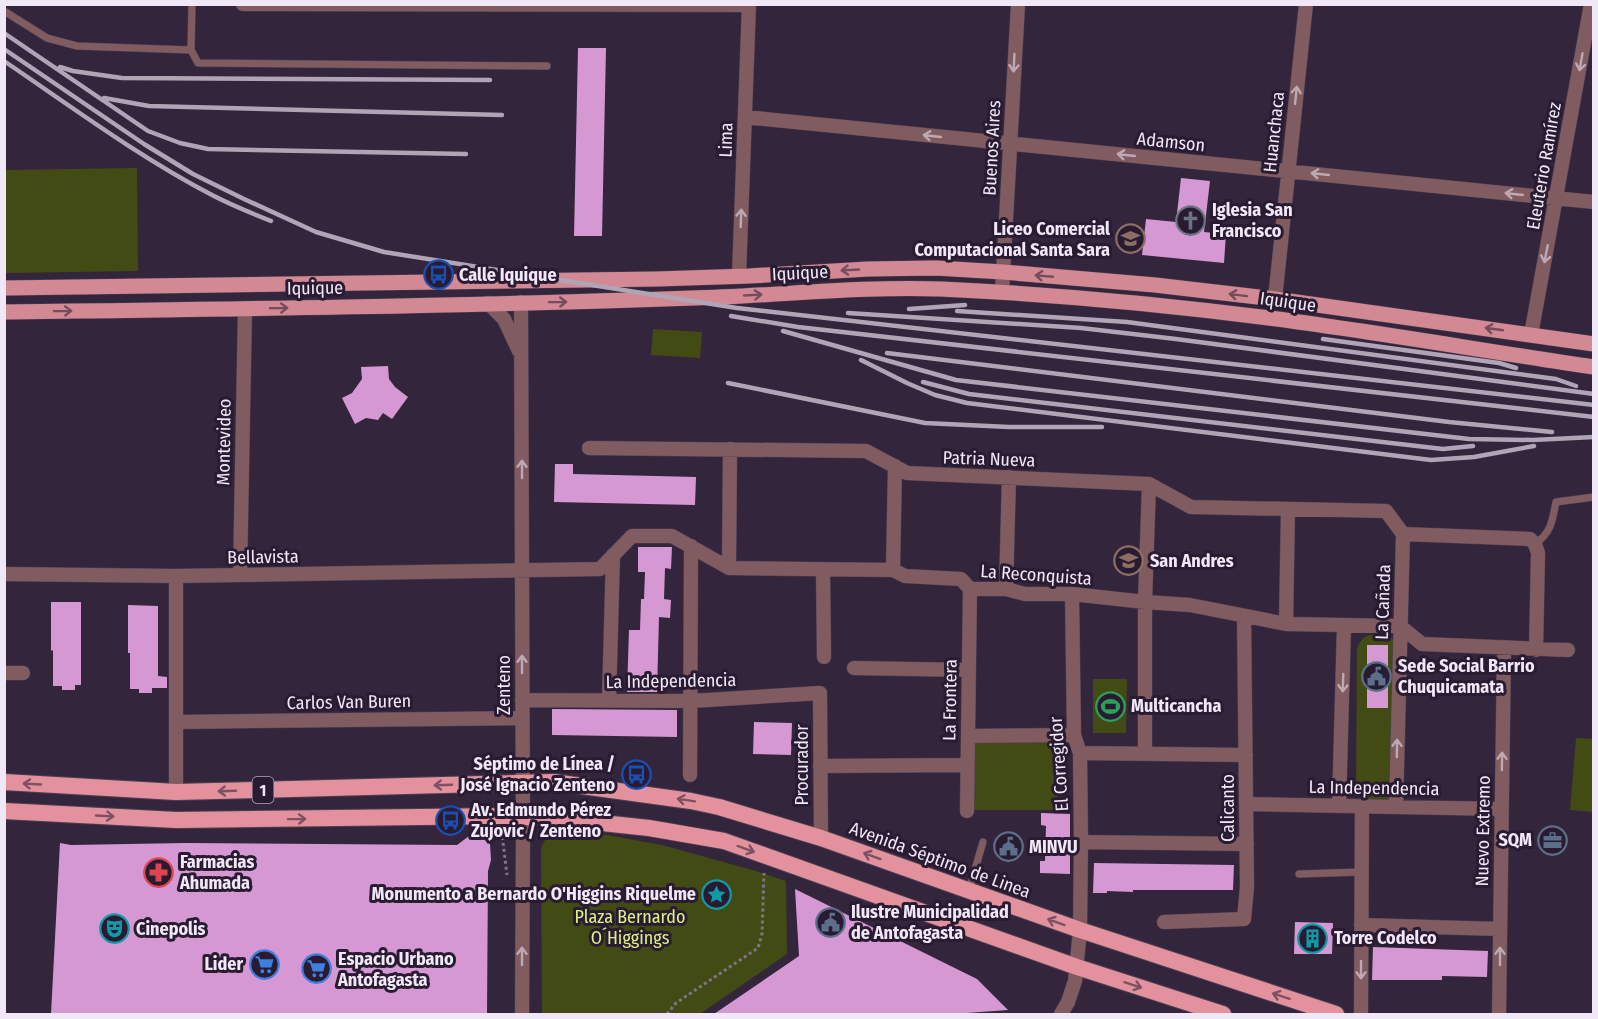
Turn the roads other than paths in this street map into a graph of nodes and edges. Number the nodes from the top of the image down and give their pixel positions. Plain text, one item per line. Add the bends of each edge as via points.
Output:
1 (192, 4) edge
2 (1017, 4) edge
3 (1306, 4) edge
4 (1591, 4) edge
5 (243, 5) edge
6 (502, 5) edge
7 (749, 5) edge
8 (4, 11) edge
9 (191, 50) junction
10 (547, 66) dead end
11 (745, 117) junction
12 (1011, 144) junction
13 (1288, 171) junction
14 (1556, 198) junction
15 (1593, 202) edge
16 (1003, 272) junction
17 (739, 276) junction
18 (447, 282) junction
19 (4, 288) edge
20 (1002, 292) junction
21 (695, 298) junction
22 (1275, 299) junction
23 (521, 302) junction
24 (488, 303) junction
25 (245, 309) junction
26 (4, 312) edge
27 (1531, 334) junction
28 (1593, 344) edge
29 (521, 356) junction
30 (1593, 367) edge
31 (589, 448) dead end
32 (730, 449) junction
33 (895, 466) junction
34 (1009, 477) junction
35 (1149, 484) junction
36 (1593, 497) edge
37 (1288, 509) junction
38 (1403, 534) junction
39 (1535, 544) junction
40 (691, 546) junction
41 (613, 555) junction
42 (729, 568) junction
43 (823, 569) junction
44 (893, 570) junction
45 (522, 572) junction
46 (4, 574) edge
47 (240, 575) junction
48 (176, 576) junction
49 (970, 589) junction
50 (1006, 589) junction
51 (1072, 594) junction
52 (1145, 602) junction
53 (1244, 616) junction
54 (1286, 624) junction
55 (1344, 625) junction
56 (1400, 626) junction
57 (1504, 649) junction
58 (1536, 650) junction
59 (1568, 650) dead end
60 (824, 657) dead end
61 (854, 668) dead end
62 (969, 670) junction
63 (4, 673) edge
64 (23, 673) dead end
65 (820, 693) joint
66 (522, 700) junction
67 (609, 700) junction
68 (691, 701) junction
69 (522, 718) junction
70 (176, 722) junction
71 (1074, 735) junction
72 (968, 736) junction
73 (1080, 753) junction
74 (1145, 753) junction
75 (1246, 755) junction
76 (967, 765) junction
77 (820, 766) junction
78 (690, 775) dead end
79 (4, 782) edge
80 (522, 783) junction
81 (176, 792) junction
82 (1246, 804) junction
83 (1339, 806) junction
84 (1362, 806) junction
85 (1396, 807) junction
86 (1501, 809) junction
87 (4, 811) edge
88 (967, 811) dead end
89 (522, 817) junction
90 (821, 838) junction
91 (983, 842) dead end
92 (1081, 842) junction
93 (1246, 844) junction
94 (1361, 872) junction
95 (1299, 874) dead end
96 (969, 890) junction
97 (1164, 922) dead end
98 (1361, 926) junction
99 (1500, 929) junction
100 (1080, 930) junction
101 (1077, 967) junction
102 (522, 1014) edge
103 (1061, 1014) edge
104 (1223, 1014) edge
105 (1336, 1014) edge
106 (1361, 1014) edge
107 (1499, 1014) edge

1 - 9 lane
2 -> 12 street, Buenos Aires
13 -> 3 street, Huanchaca
4 -> 14 street, Eleuterio Ramírez
5 - 6 street
6 - 7 street
7 - 11 street, Lima
8 - 9 lane via 47,38 77,46
9 - 10 lane via 198,63
12 -> 11 street, Adamson
17 -> 11 street, Lima
13 -> 12 street, Adamson
12 - 16 street, Buenos Aires
14 -> 13 street, Adamson
13 - 22 street, Huanchaca
14 - 15 street, Adamson
14 -> 27 street, Eleuterio Ramírez
16 -> 17 main road, Iquique via 868,269
16 - 20 street, Buenos Aires
22 -> 16 main road, Iquique
17 - 18 main road, Iquique
17 - 21 main road via 715,293
18 - 19 main road, Iquique
18 - 24 main road via 476,293
21 -> 20 main road, Iquique via 870,289
20 - 30 main road, Iquique via 1270,318
23 -> 21 main road, Iquique
27 -> 22 main road, Iquique
23 - 24 main road, Iquique
23 - 29 street, Zenteno
25 -> 24 main road, Iquique
24 - 29 street, Zenteno via 504,319
26 -> 25 main road, Iquique
25 - 47 street, Montevideo
27 - 28 main road, Iquique
45 -> 29 street, Zenteno
31 - 32 street, Patria Nueva
32 - 33 street, Patria Nueva via 866,451
32 - 42 street
33 - 34 street, Patria Nueva via 908,473
33 - 44 street
34 - 35 street, Patria Nueva
34 - 50 street
35 - 37 street, Patria Nueva via 1191,507
35 - 52 street
36 - 39 lane via 1556,502 1546,536
37 - 38 street, Patria Nueva via 1386,511
37 - 54 street
38 - 39 street via 1530,539
38 - 56 street, La Cañada
39 - 58 street
40 - 41 street, La Reconquista via 672,536 632,536
40 - 42 street, La Reconquista
40 - 68 street
41 - 45 street, La Reconquista via 600,569
41 - 67 street
42 - 43 street, La Reconquista
43 - 44 street, La Reconquista
43 - 60 street
44 - 49 street, La Reconquista via 905,576 961,579
45 - 47 street, Bellavista
66 -> 45 street, Zenteno
46 - 48 street, Bellavista
47 - 48 street, Bellavista
48 - 70 street
49 - 50 street, La Reconquista
49 - 62 street, La Frontera
50 - 51 street, La Reconquista via 1025,594
51 - 52 street, La Reconquista
51 - 71 street, El Corregidor
52 - 53 street, La Reconquista via 1190,605
52 - 74 street
53 - 54 street, La Reconquista
53 - 75 street, Calicanto
54 - 55 street, La Reconquista
55 - 56 street, La Reconquista
55 -> 83 street, La Cañada
56 - 57 street via 1422,644
85 -> 56 street, La Cañada
57 - 58 street
86 -> 57 street, Nuevo Extremo
58 - 59 street
61 - 62 street
62 - 72 street, La Frontera
63 - 64 street
65 - 68 street, La Independencia
65 - 77 street, Procurador
66 - 67 street, La Independencia
66 - 69 street, Zenteno
67 - 68 street, La Independencia
68 - 78 street
69 - 70 street, Carlos Van Buren
69 - 80 street, Zenteno
70 - 81 street
71 - 72 street
71 - 73 street, El Corregidor
72 - 76 street, La Frontera
73 - 74 street
73 - 92 street, El Corregidor
74 - 75 street
75 - 82 street, Calicanto
76 - 77 street
76 - 88 street, La Frontera
77 - 90 street, Procurador
81 -> 79 highway, 1
80 -> 81 highway, 1
80 - 89 street, Zenteno
90 -> 80 highway, Avenida Séptimo de Linea via 691,801 553,782
82 - 83 street, La Independencia
82 - 93 street, Calicanto
83 - 84 street, La Independencia
84 - 85 street, La Independencia
84 - 94 street
85 - 86 street, La Independencia
86 - 99 street, Nuevo Extremo
87 -> 89 highway, 1 via 176,820
89 -> 101 highway via 649,828 724,842
102 -> 89 street, Zenteno
96 -> 90 highway, Avenida Séptimo de Linea
91 - 96 lane
92 - 93 street
92 - 100 street, El Corregidor
93 - 97 street, Calicanto via 1244,919
94 - 95 lane
94 - 98 street
100 -> 96 highway, Avenida Séptimo de Linea
98 - 99 street
98 -> 106 street
107 -> 99 street, Nuevo Extremo
100 - 101 street, El Corregidor
105 -> 100 highway, Avenida Séptimo de Linea
101 - 103 street, El Corregidor
101 -> 104 highway

